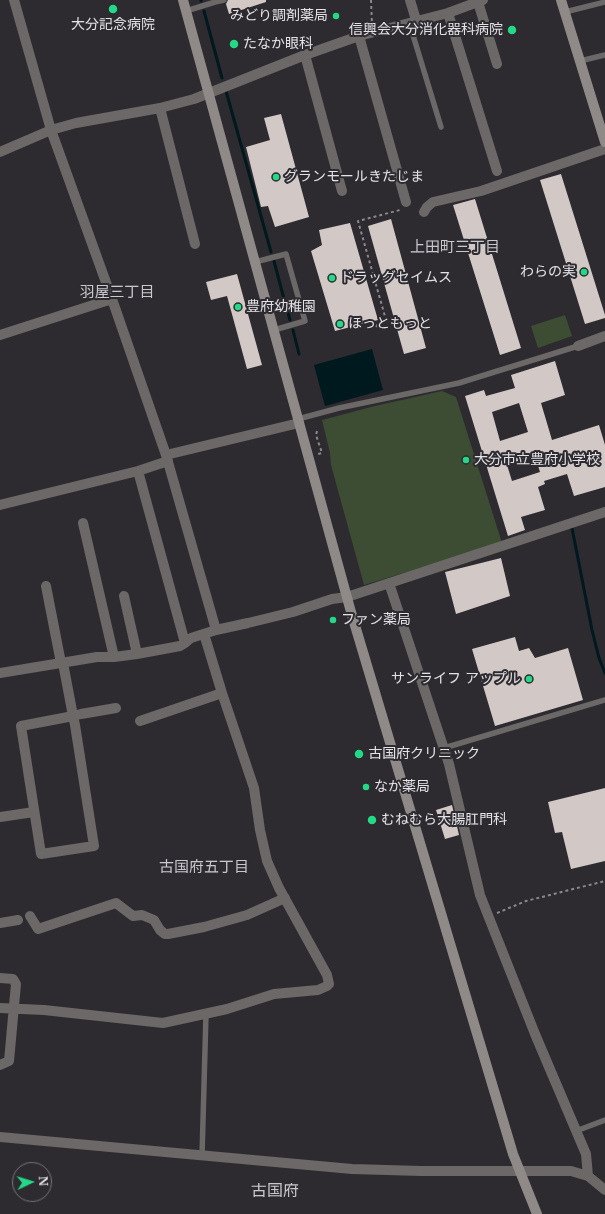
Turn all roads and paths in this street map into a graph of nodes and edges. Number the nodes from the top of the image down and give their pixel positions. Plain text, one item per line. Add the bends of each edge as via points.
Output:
1 (14, 0) edge
2 (183, 0) edge
3 (224, 0) edge
4 (372, 0) edge
5 (410, 0) edge
6 (561, 0) edge
7 (215, 1) edge
8 (476, 2) edge
9 (605, 2) edge
10 (186, 11) junction
11 (565, 12) junction
12 (448, 13) junction
13 (413, 21) junction
14 (372, 33) junction
15 (359, 36) junction
16 (305, 55) junction
17 (605, 55) edge
18 (580, 61) junction
19 (497, 64) dead end
20 (209, 93) junction
21 (160, 108) junction
22 (441, 127) dead end
23 (51, 130) junction
24 (605, 142) edge
25 (605, 149) edge
26 (0, 152) edge
27 (497, 171) dead end
28 (342, 191) dead end
29 (404, 206) joint
30 (424, 212) dead end
31 (195, 244) dead end
32 (255, 262) junction
33 (112, 299) junction
34 (376, 327) dead end
35 (274, 330) junction
36 (0, 335) edge
37 (605, 336) edge
38 (578, 346) joint
39 (299, 421) junction
40 (317, 431) dead end
41 (322, 453) dead end
42 (167, 458) junction
43 (138, 471) junction
44 (0, 505) edge
45 (605, 512) edge
46 (83, 523) dead end
47 (389, 583) junction
48 (46, 586) dead end
49 (124, 596) dead end
50 (347, 597) junction
51 (216, 630) junction
52 (204, 634) junction
53 (185, 643) junction
54 (137, 654) junction
55 (114, 657) junction
56 (62, 663) junction
57 (0, 673) edge
58 (222, 693) junction
59 (605, 700) edge
60 (116, 708) dead end
61 (73, 716) junction
62 (140, 721) dead end
63 (444, 748) junction
64 (34, 812) junction
65 (0, 817) edge
66 (605, 881) edge
67 (285, 898) junction
68 (30, 916) dead end
69 (489, 917) junction
70 (18, 920) dead end
71 (0, 923) edge
72 (0, 978) edge
73 (0, 1008) edge
74 (14, 1008) junction
75 (206, 1014) junction
76 (0, 1065) edge
77 (605, 1120) edge
78 (576, 1131) junction
79 (0, 1137) edge
80 (202, 1156) junction
81 (520, 1172) junction
82 (588, 1176) junction
83 (605, 1190) edge
84 (537, 1214) edge

1 - 23 street
2 - 10 street
3 - 7 lane
4 - 14 path
5 - 13 street
6 - 11 street
7 - 10 lane
8 - 12 street
8 - 19 street
9 - 11 lane
10 - 20 street
11 - 18 street
12 - 13 street
12 - 27 street
13 - 14 street
13 - 22 lane
14 - 15 street
15 - 16 street
15 - 29 street
16 - 20 street
16 - 28 street
17 - 18 lane
18 - 24 street
20 - 21 street
20 - 32 street
21 - 23 street
21 - 31 street
23 - 26 street
23 - 33 street
25 - 30 street via 481,191 433,202
29 - 34 path via 358,221 386,320 379,322
32 - 35 street
32 - 35 lane via 286,254 305,321
33 - 36 street
33 - 42 street
35 - 39 street
37 - 38 street
38 - 39 lane via 459,383 339,408
39 - 42 street
39 - 50 street
40 - 41 path
42 - 43 street
42 - 51 street
43 - 44 street
43 - 53 street
45 - 47 street
46 - 55 street
47 - 50 street
47 - 63 street
48 - 56 street
49 - 54 street
50 - 51 street
50 - 81 street
51 - 52 street
52 - 53 street
52 - 58 street
53 - 54 street
54 - 55 street
55 - 56 street
56 - 57 street
56 - 61 street
58 - 62 street
58 - 67 street via 254,788 265,855
59 - 63 lane
60 - 61 street
61 - 64 street via 21,726
61 - 64 street via 94,846 41,854
63 - 69 street via 480,895
64 - 65 street
66 - 69 path via 526,901
67 - 68 street via 247,915 168,934 162,932 154,920 142,914 133,916 116,903 38,929
67 - 75 street via 327,975 329,984 318,990 274,994
69 - 78 street
70 - 71 street
72 - 74 street via 13,979 16,984
73 - 74 street
74 - 75 street via 158,1023
74 - 76 street via 9,1060
75 - 80 lane
77 - 78 lane
78 - 82 street via 586,1154
79 - 80 street
80 - 81 street via 382,1170
81 - 82 street via 563,1170
81 - 84 street
82 - 83 street

